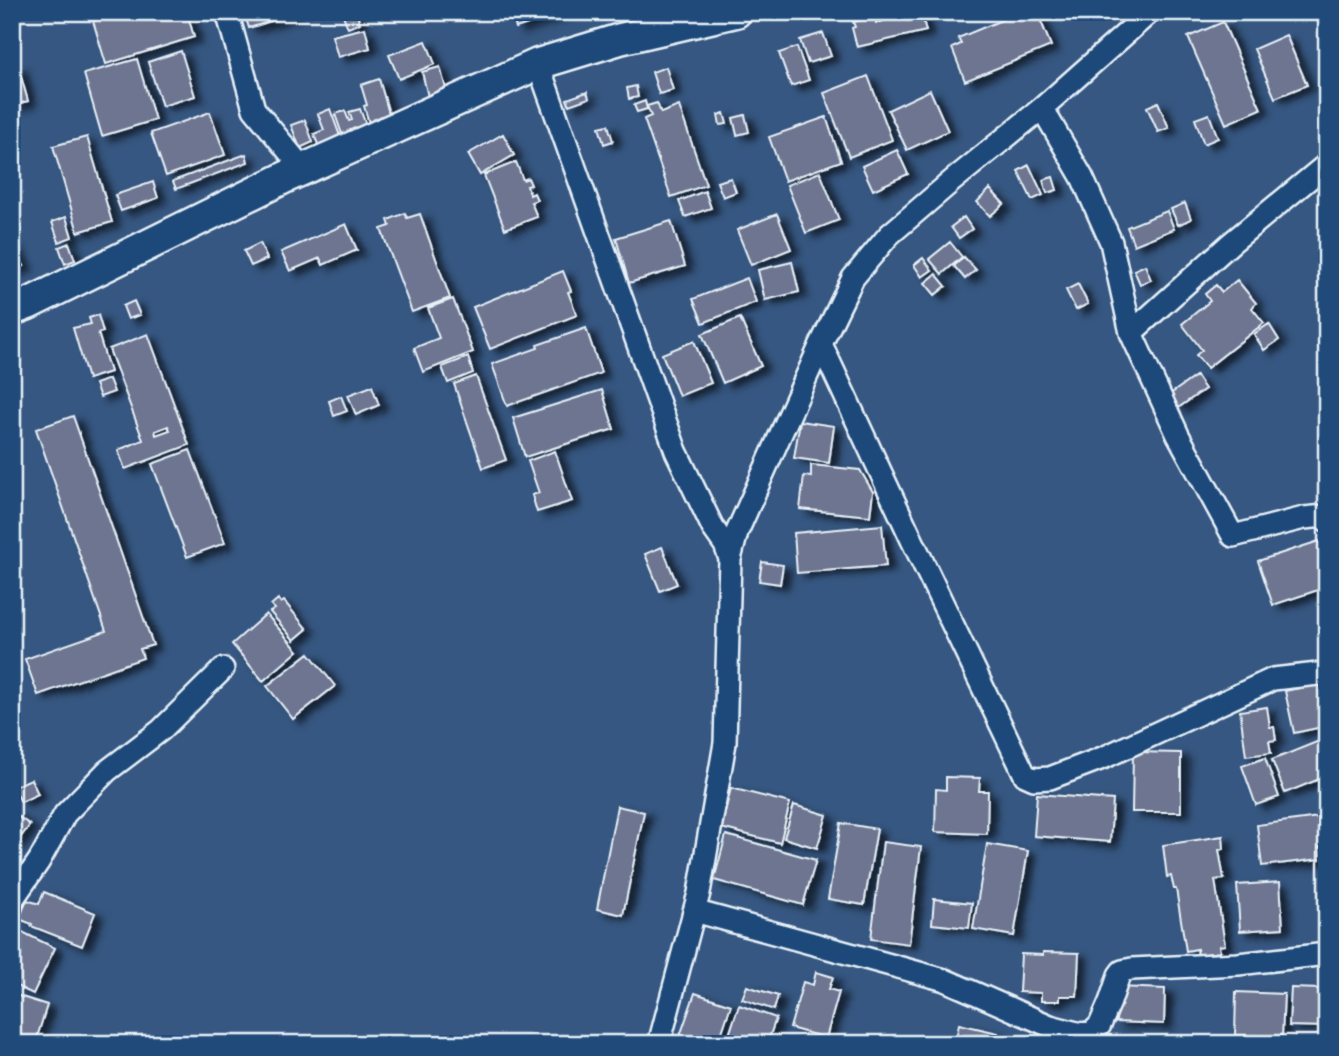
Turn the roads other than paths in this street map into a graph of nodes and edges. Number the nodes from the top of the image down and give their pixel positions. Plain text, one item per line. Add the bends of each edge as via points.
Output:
1 (226, 12) edge
2 (736, 12) edge
3 (1150, 12) edge
4 (657, 21) edge
5 (538, 64) junction
6 (1042, 108) junction
7 (1327, 164) edge
8 (303, 169) junction
9 (17, 303) edge
10 (1131, 332) junction
11 (821, 344) junction
12 (1327, 521) edge
13 (730, 559) junction
14 (223, 669) dead end
15 (1327, 673) edge
16 (12, 900) edge
17 (694, 911) junction
18 (1327, 954) edge
19 (659, 1044) edge

1 - 8 street via 254,109
2 - 4 street
3 - 6 street
4 - 5 street via 620,39
5 - 8 street
5 - 13 street via 676,451
6 - 10 street via 1082,177 1111,242
6 - 11 street via 889,235 853,278
7 - 10 street
8 - 9 street
10 - 12 street via 1178,435 1233,536 1304,519 1325,516
11 - 13 street via 737,532
11 - 15 street via 1025,775 1042,780 1105,757 1273,679
13 - 17 street via 725,743
14 - 16 street via 65,814
17 - 18 street via 945,979 1050,1026 1082,1034 1100,1026 1122,971
17 - 19 street

